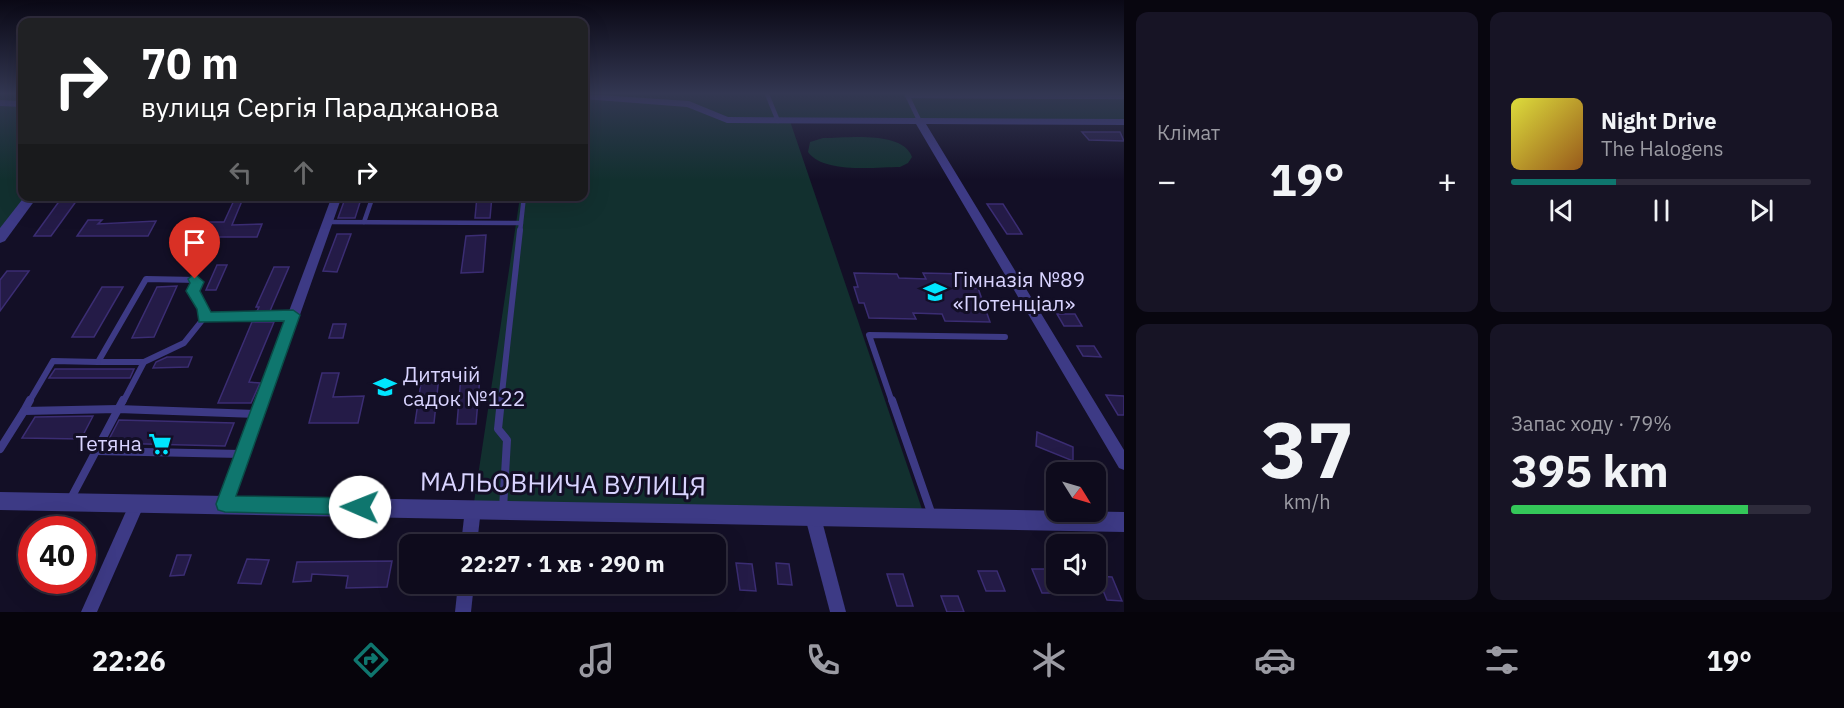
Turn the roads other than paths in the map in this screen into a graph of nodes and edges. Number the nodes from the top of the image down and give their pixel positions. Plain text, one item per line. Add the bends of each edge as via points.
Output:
1 (920, 122) edge
2 (1034, 123) edge
3 (1124, 123) edge
4 (28, 201) edge
5 (335, 201) edge
6 (371, 201) edge
7 (523, 201) edge
8 (328, 222) junction
9 (364, 222) junction
10 (521, 223) junction
11 (0, 238) edge
12 (293, 315) junction
13 (204, 318) junction
14 (1005, 337) dead end
15 (98, 362) junction
16 (144, 362) junction
17 (118, 409) junction
18 (24, 411) junction
19 (257, 414) junction
20 (0, 449) edge
21 (96, 451) junction
22 (242, 454) junction
23 (1124, 463) edge
24 (0, 501) edge
25 (69, 502) junction
26 (137, 503) junction
27 (225, 504) junction
28 (473, 509) junction
29 (503, 509) junction
30 (813, 517) junction
31 (933, 519) junction
32 (1124, 522) edge
33 (470, 534) edge
34 (465, 594) edge
35 (89, 612) edge
36 (463, 612) edge
37 (838, 612) edge

1 - 23 street
2 - 3 street
4 - 11 street
5 - 8 street
6 - 9 lane
7 - 10 lane
8 - 9 lane
8 - 12 street
9 - 10 lane
10 - 29 lane via 498,429 507,440
12 - 13 lane
12 - 19 street
13 - 15 lane via 204,309 193,291 197,280 146,279
13 - 16 lane via 189,341
14 - 31 lane via 869,335
15 - 16 lane
15 - 18 lane via 52,361
16 - 17 lane
17 - 18 lane
17 - 19 lane
17 - 21 lane
18 - 20 lane
19 - 22 street
21 - 22 lane
21 - 25 lane
22 - 27 street
24 - 25 street, МАЛЬОВНИЧА ВУЛИЦЯ
25 - 26 street, МАЛЬОВНИЧА ВУЛИЦЯ
26 - 27 street, МАЛЬОВНИЧА ВУЛИЦЯ
26 - 35 street
27 - 28 street, МАЛЬОВНИЧА ВУЛИЦЯ
28 - 29 street, МАЛЬОВНИЧА ВУЛИЦЯ
28 - 33 street
29 - 30 street, МАЛЬОВНИЧА ВУЛИЦЯ
30 - 31 street, МАЛЬОВНИЧА ВУЛИЦЯ
30 - 37 street
31 - 32 street, МАЛЬОВНИЧА ВУЛИЦЯ
34 - 36 street

